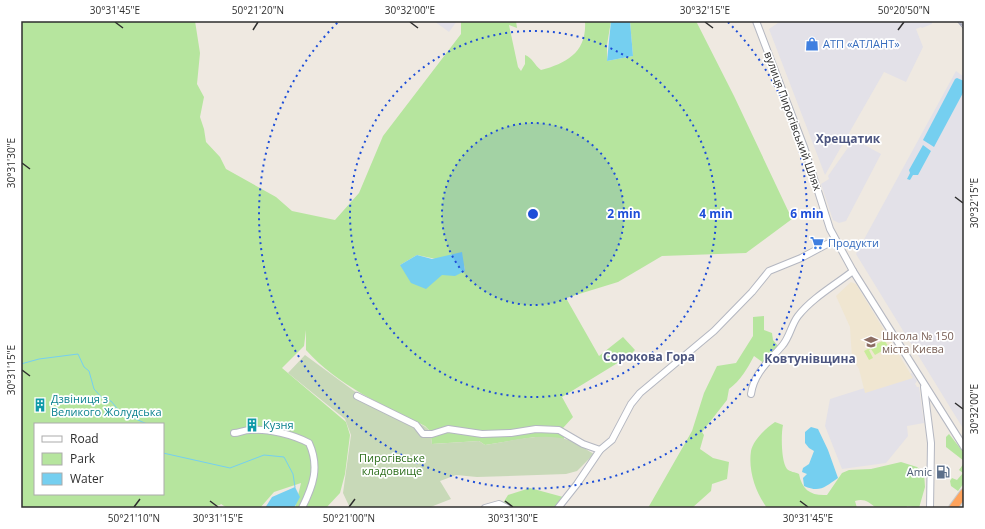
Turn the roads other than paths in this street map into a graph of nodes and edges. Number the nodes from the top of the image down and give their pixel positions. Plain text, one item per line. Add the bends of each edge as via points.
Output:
1 (756, 21) edge
2 (836, 241) junction
3 (853, 271) junction
4 (924, 384) junction
5 (751, 394) dead end
6 (357, 396) dead end
7 (234, 434) dead end
8 (964, 448) edge
9 (600, 450) junction
10 (964, 493) edge
11 (561, 507) edge
12 (302, 508) edge
13 (485, 508) edge
14 (507, 508) edge
15 (930, 508) edge
16 (953, 508) edge

1 - 2 street, вулиця Пирогівський Шлях via 804,147
2 - 3 street, вулиця Пирогівський Шлях
2 - 9 street via 770,271 714,331 640,393 631,404 612,440
3 - 4 street, вулиця Пирогівський Шлях
3 - 5 street via 815,300 799,316 787,339 753,382
4 - 8 street, вулиця Пирогівський Шлях
4 - 15 street via 931,443
6 - 9 street via 416,425 423,434 448,429 482,434 536,429 559,430 583,444
7 - 12 street via 250,430 268,431 309,443 314,456 314,481
9 - 11 street
10 - 16 highway
13 - 14 street via 499,504

